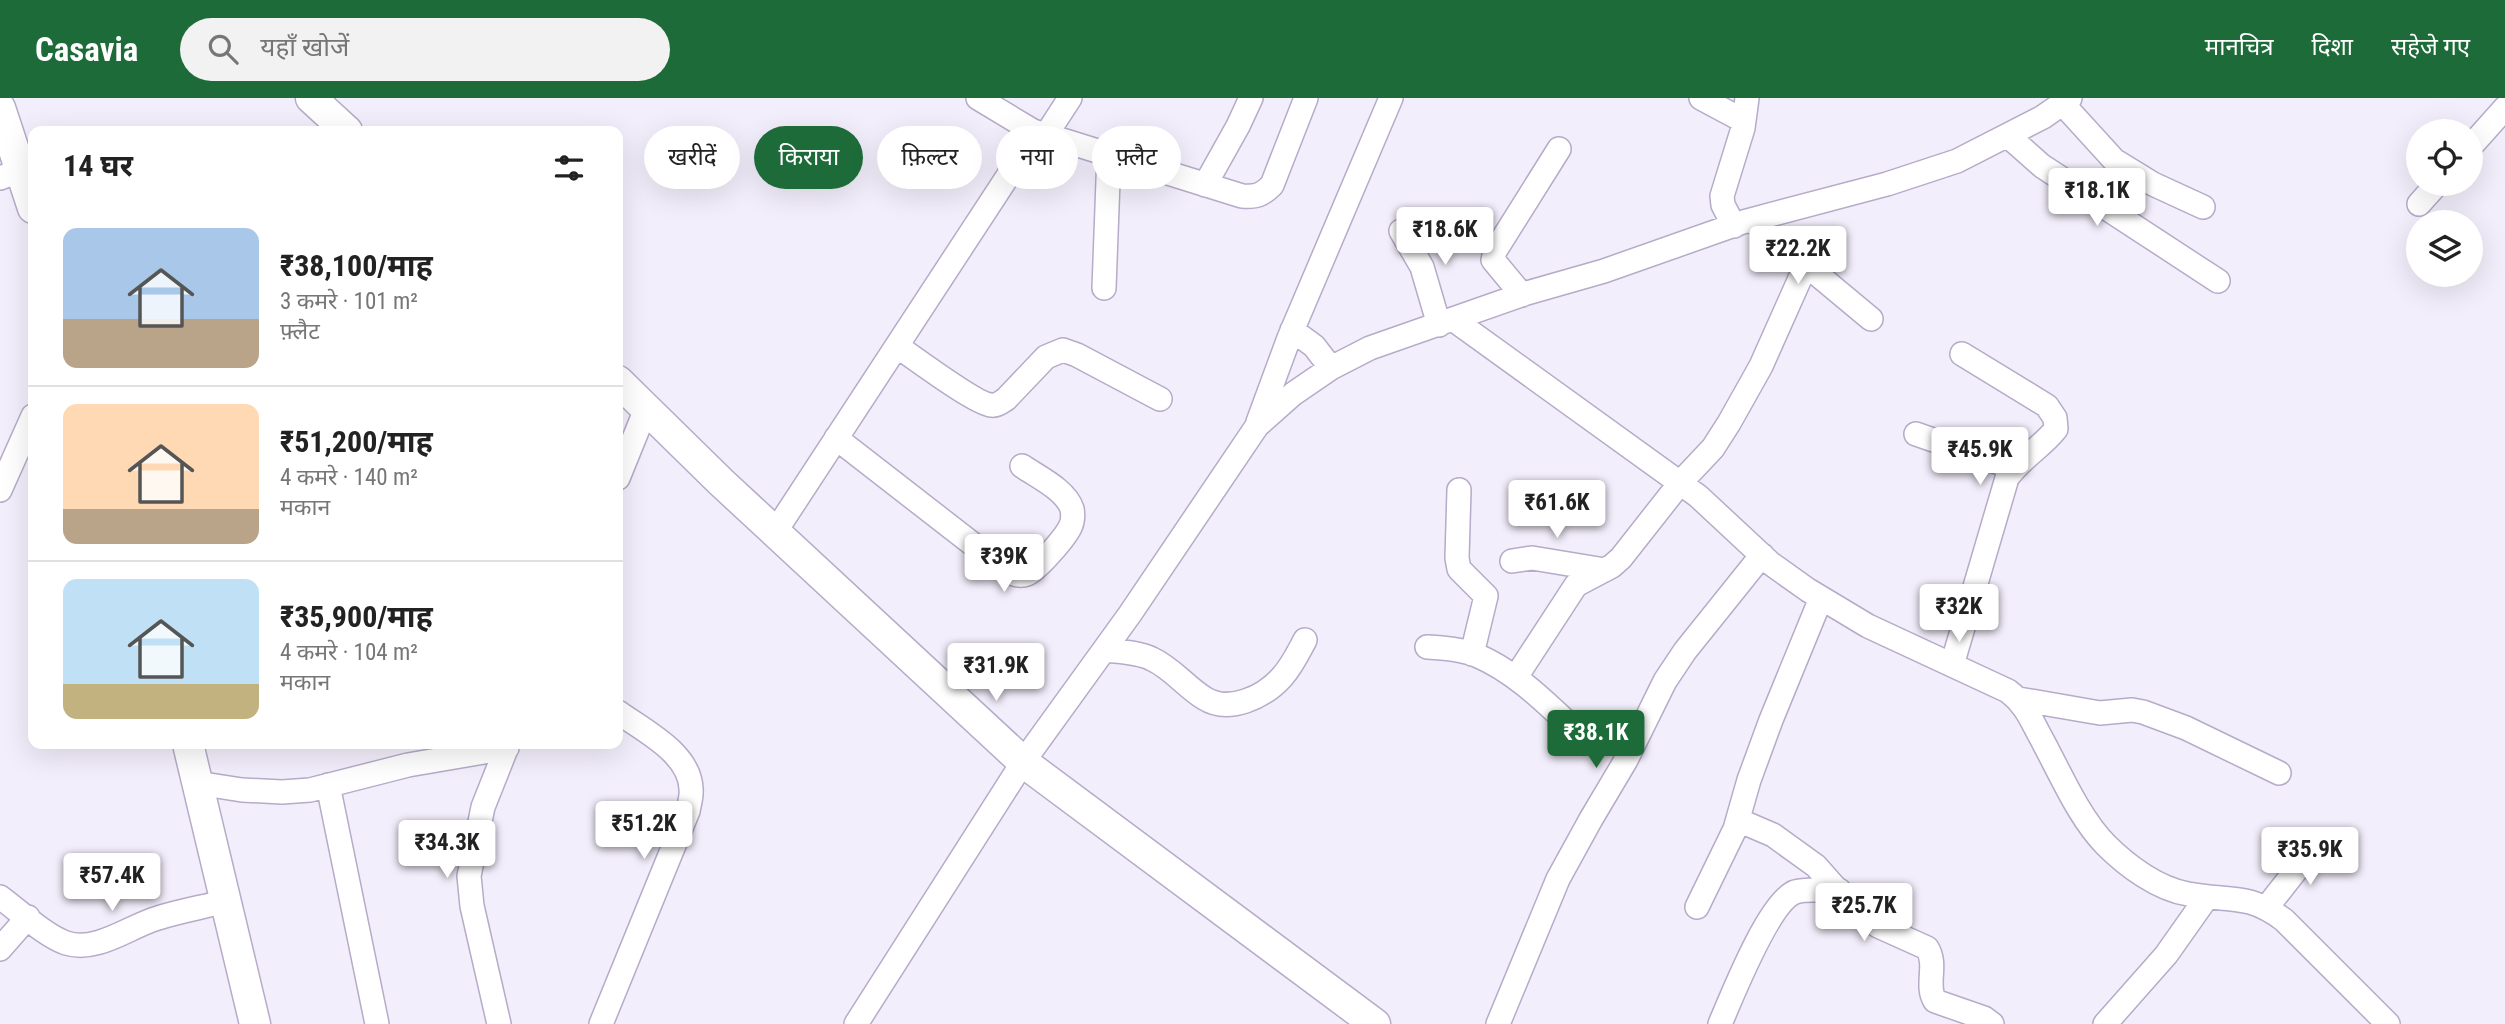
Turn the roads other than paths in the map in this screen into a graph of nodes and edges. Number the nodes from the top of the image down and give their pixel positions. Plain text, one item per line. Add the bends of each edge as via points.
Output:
1 (311, 98) edge
2 (978, 98) edge
3 (1070, 98) edge
4 (1251, 98) edge
5 (1306, 98) edge
6 (1391, 98) edge
7 (1701, 98) edge
8 (1747, 98) edge
9 (2497, 98) edge
10 (2066, 101) edge
11 (2505, 106) edge
12 (0, 108) edge
13 (1744, 121) junction
14 (342, 126) edge
15 (1027, 126) edge
16 (1045, 126) edge
17 (2483, 132) edge
18 (2008, 136) junction
19 (1559, 149) dead end
20 (10, 174) edge
21 (1181, 177) edge
22 (1205, 185) junction
23 (1000, 189) edge
24 (1108, 189) edge
25 (2426, 196) edge
26 (28, 201) edge
27 (2419, 204) dead end
28 (2203, 207) dead end
29 (1743, 223) junction
30 (1401, 231) dead end
31 (1806, 265) junction
32 (2218, 281) dead end
33 (1104, 288) dead end
34 (1522, 295) junction
35 (1871, 319) dead end
36 (1446, 323) junction
37 (1292, 330) junction
38 (897, 346) junction
39 (1962, 354) dead end
40 (1331, 368) junction
41 (623, 386) edge
42 (1160, 399) dead end
43 (646, 409) junction
44 (1257, 426) junction
45 (28, 427) edge
46 (1916, 434) dead end
47 (836, 438) junction
48 (623, 466) edge
49 (1022, 466) dead end
50 (2014, 468) junction
51 (1680, 483) junction
52 (0, 490) edge
53 (1459, 490) dead end
54 (775, 532) junction
55 (1762, 555) junction
56 (1513, 561) dead end
57 (1605, 570) junction
58 (1821, 598) junction
59 (1305, 640) dead end
60 (1427, 646) dead end
61 (1104, 650) junction
62 (1472, 654) junction
63 (1952, 665) junction
64 (1516, 677) junction
65 (2019, 699) junction
66 (623, 716) edge
67 (1577, 732) dead end
68 (189, 749) edge
69 (492, 749) edge
70 (507, 749) edge
71 (1023, 762) junction
72 (2279, 773) dead end
73 (197, 783) junction
74 (328, 785) junction
75 (1738, 820) junction
76 (2319, 841) dead end
77 (1839, 890) junction
78 (0, 897) edge
79 (2207, 897) junction
80 (226, 901) junction
81 (1697, 907) dead end
82 (2267, 907) junction
83 (28, 918) junction
84 (0, 949) edge
85 (255, 1024) edge
86 (377, 1024) edge
87 (499, 1024) edge
88 (601, 1024) edge
89 (856, 1024) edge
90 (1375, 1024) edge
91 (1499, 1024) edge
92 (1720, 1024) edge
93 (1992, 1024) edge
94 (2105, 1024) edge
95 (2388, 1024) edge

1 - 14 main road
2 - 15 street
3 - 16 street
4 - 22 street
5 - 22 street via 1272,184 1263,194 1242,197
6 - 37 street
7 - 13 street
8 - 13 street
9 - 11 street
10 - 18 street
10 - 28 street via 2114,160
11 - 17 street
12 - 20 main road
13 - 29 street via 1722,196 1723,205
18 - 29 street via 1957,161 1887,184
18 - 32 street via 2042,166
19 - 34 street via 1495,251 1493,260
20 - 26 main road
21 - 22 street
23 - 38 street
24 - 33 street
25 - 27 street
29 - 31 street
29 - 34 street
30 - 36 street
31 - 35 street
31 - 51 street via 1744,398 1713,447
34 - 36 street
36 - 40 street via 1370,348
36 - 51 street
37 - 40 street via 1314,346
37 - 44 street
38 - 42 street via 991,405 1006,399 1046,357 1063,350
38 - 47 street
39 - 50 street via 2047,407 2055,418 2056,429 2048,439
40 - 44 street
41 - 43 main road
43 - 48 street
43 - 54 main road
44 - 61 street
45 - 52 street
46 - 50 street
47 - 49 street via 1017,576 1028,574 1054,548 1073,517 1063,495
47 - 54 street
50 - 63 street via 2002,490
51 - 55 street
51 - 57 street via 1621,558
53 - 62 street via 1457,558 1460,569 1486,596
54 - 71 main road
55 - 58 street
55 - 91 street via 1665,681 1558,879
56 - 57 street via 1532,558
57 - 64 street via 1576,585
58 - 63 street via 1868,626
58 - 75 street via 1771,720
59 - 61 street via 1292,665 1271,688 1226,705 1204,699 1153,659
60 - 62 street
61 - 71 street
62 - 64 street
63 - 65 street
64 - 67 street
65 - 72 street via 2100,713 2143,712
65 - 79 street via 2105,844 2167,888
66 - 88 street via 674,753 691,789 688,811
68 - 73 main road
69 - 74 street
70 - 87 street via 483,807 469,876
71 - 89 street
71 - 90 main road
73 - 74 street via 282,792
73 - 80 main road
74 - 86 street
75 - 77 street via 1773,835 1816,866
75 - 81 street
76 - 82 street
77 - 92 street via 1797,891 1778,905
77 - 93 street via 1878,926 1927,948 1935,1001
78 - 83 street
79 - 82 street via 2247,900
79 - 94 street via 2166,955
80 - 83 street via 157,918 93,944 66,943
80 - 85 main road
82 - 95 street
83 - 84 street

